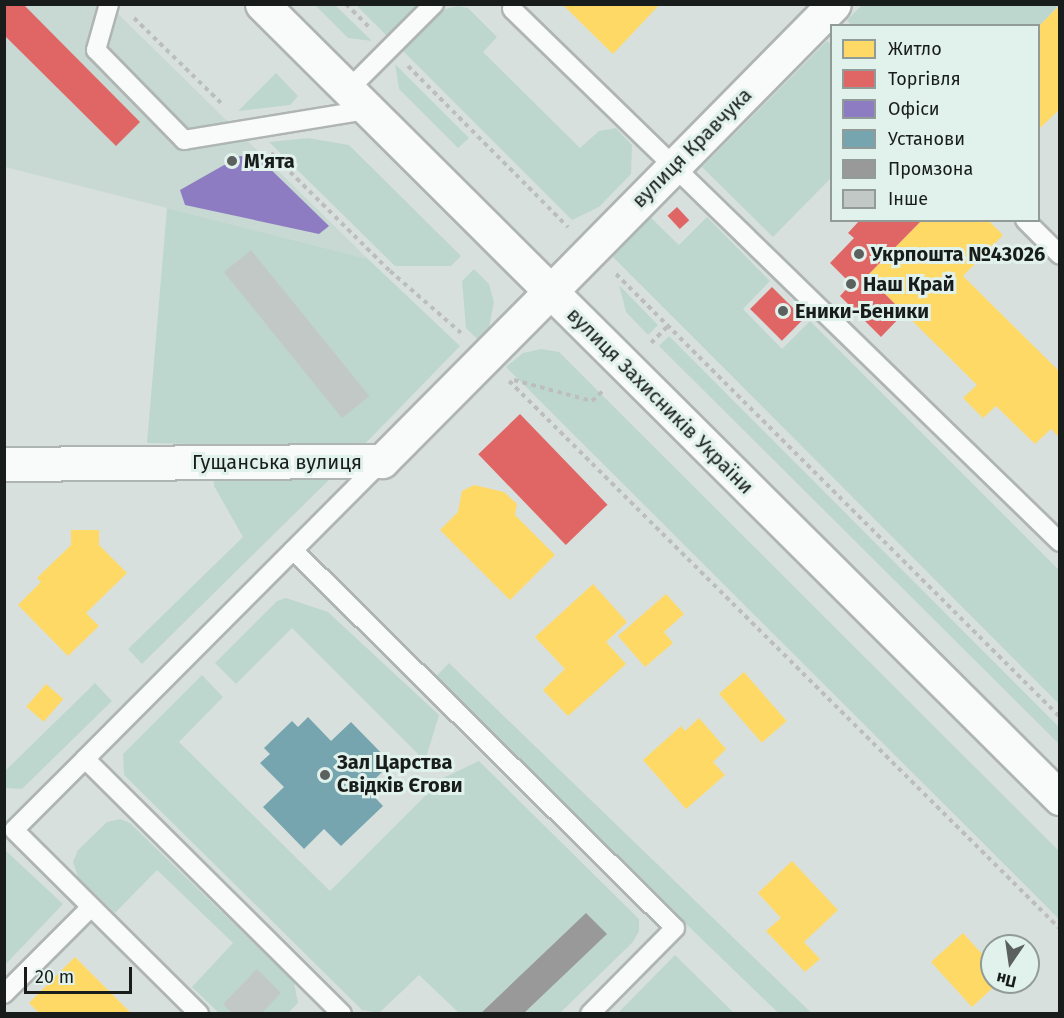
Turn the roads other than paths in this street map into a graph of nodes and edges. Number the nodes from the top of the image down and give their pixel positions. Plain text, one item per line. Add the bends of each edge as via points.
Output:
1 (109, 4) edge
2 (262, 4) edge
3 (434, 4) edge
4 (512, 9) dead end
5 (829, 16) edge
6 (358, 100) junction
7 (675, 165) junction
8 (1027, 222) edge
9 (1059, 255) edge
10 (550, 292) junction
11 (382, 461) junction
12 (4, 464) edge
13 (1059, 542) edge
14 (293, 550) junction
15 (85, 759) junction
16 (1056, 786) edge
17 (91, 906) junction
18 (4, 993) edge
19 (199, 1014) edge
20 (342, 1014) edge
21 (590, 1014) edge

1 - 6 lane via 96,50 184,141
2 - 6 main road, вулиця Захисників України
3 - 6 lane via 390,48
4 - 7 lane
5 - 7 main road, вулиця Кравчука
6 - 10 main road, вулиця Захисників України
7 - 10 main road, вулиця Кравчука
7 - 13 lane
8 - 9 lane
10 - 11 main road, Гущанська вулиця
10 - 16 main road, вулиця Захисників України
11 - 12 main road, Гущанська вулиця
11 - 14 lane
14 - 15 lane
14 - 21 lane via 675,928
15 - 17 lane via 14,830
15 - 20 lane
17 - 18 lane
17 - 19 lane

